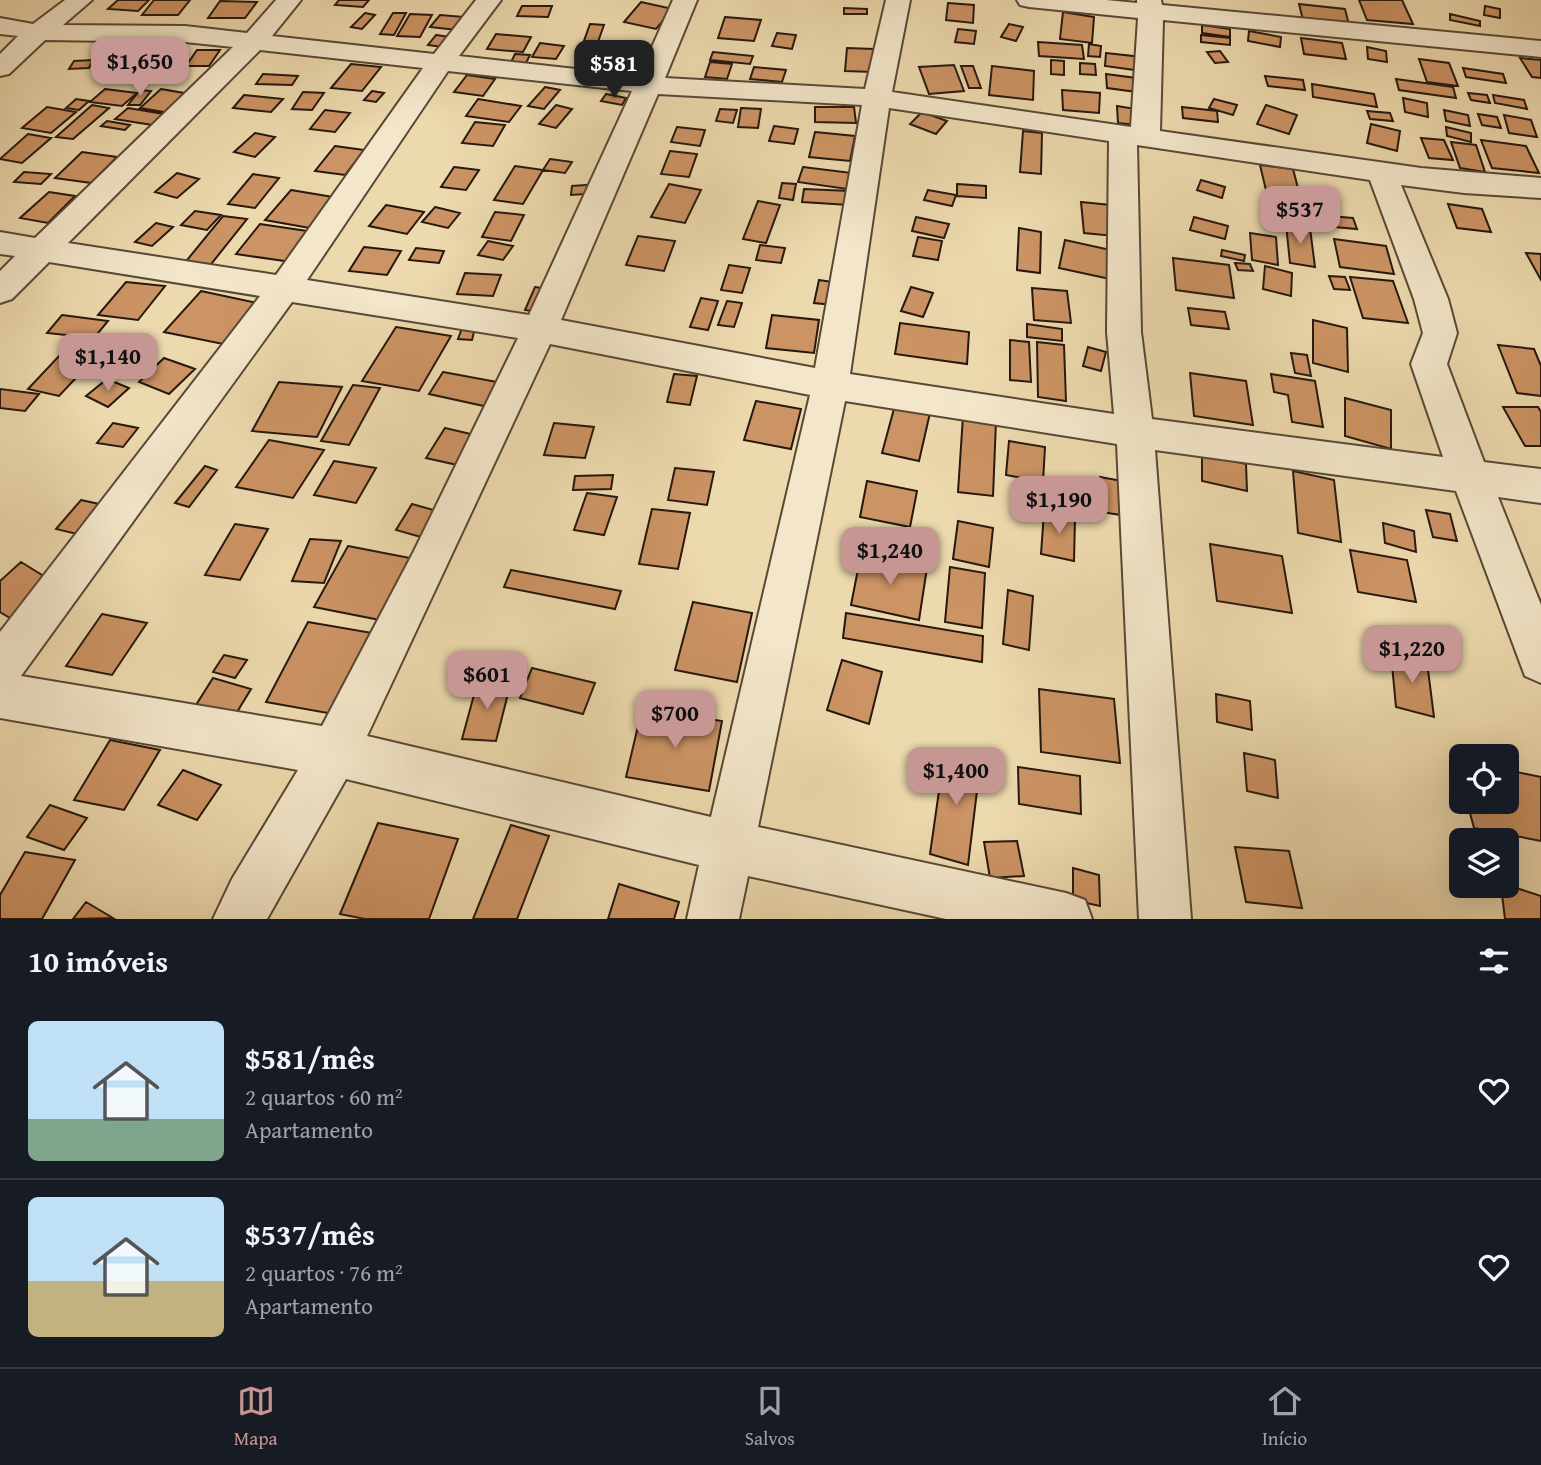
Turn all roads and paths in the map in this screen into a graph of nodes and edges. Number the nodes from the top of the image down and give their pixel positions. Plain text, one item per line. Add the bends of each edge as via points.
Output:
1 (80, 0) edge
2 (289, 0) edge
3 (489, 0) edge
4 (685, 0) edge
5 (898, 0) edge
6 (1029, 0) edge
7 (1150, 7) edge
8 (0, 26) edge
9 (38, 32) junction
10 (254, 41) junction
11 (1541, 49) edge
12 (440, 63) junction
13 (0, 68) edge
14 (648, 85) junction
15 (877, 98) junction
16 (1134, 136) junction
17 (1381, 171) junction
18 (1541, 188) edge
19 (0, 243) edge
20 (41, 251) junction
21 (283, 290) junction
22 (0, 291) edge
23 (539, 329) junction
24 (830, 385) junction
25 (1135, 432) junction
26 (1469, 476) junction
27 (1541, 486) edge
28 (1541, 661) edge
29 (0, 668) edge
30 (0, 695) edge
31 (334, 752) junction
32 (727, 846) junction
33 (239, 919) edge
34 (713, 919) edge
35 (1066, 919) edge
36 (1165, 919) edge

1 - 9 street
2 - 10 street
3 - 12 street
4 - 14 street
5 - 15 street
6 - 7 street
7 - 11 street
7 - 16 street
8 - 9 street
9 - 10 street via 185,34
9 - 13 street
10 - 12 street
10 - 20 street
12 - 14 street
12 - 21 street
14 - 15 street
14 - 23 street
15 - 16 street
15 - 24 street
16 - 17 street
16 - 25 street via 1124,332
17 - 18 street
17 - 26 street via 1432,299 1440,333 1429,364
19 - 20 street
20 - 21 street
20 - 22 street
21 - 23 street
21 - 29 street
23 - 24 street
23 - 31 street
24 - 25 street
24 - 32 street
25 - 26 street
25 - 36 street
26 - 27 street
26 - 28 street
30 - 31 street
31 - 32 street
31 - 33 street
32 - 34 street
32 - 35 street

